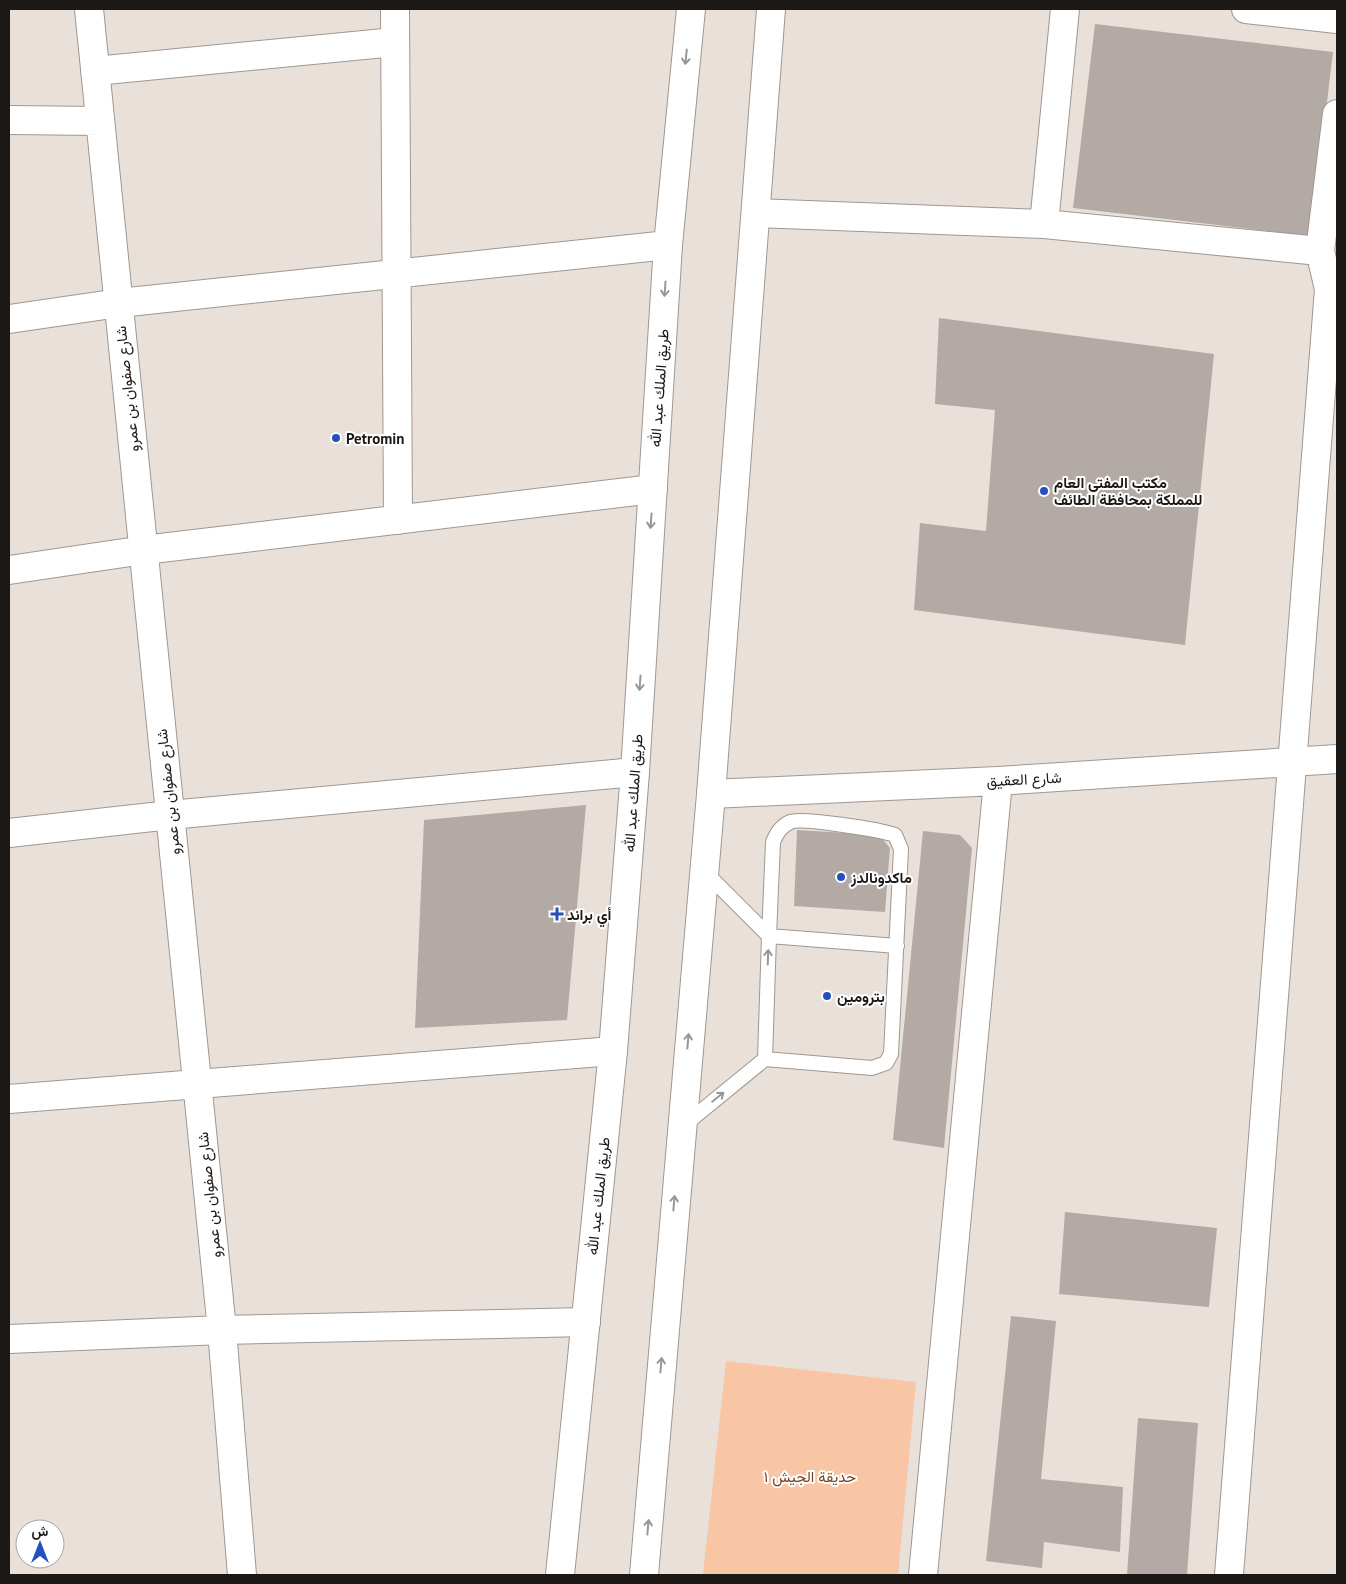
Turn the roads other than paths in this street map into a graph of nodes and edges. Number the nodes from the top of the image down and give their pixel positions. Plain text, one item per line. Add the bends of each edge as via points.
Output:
1 (89, 9) edge
2 (395, 9) edge
3 (691, 9) edge
4 (771, 9) edge
5 (1065, 9) edge
6 (1246, 9) edge
7 (1337, 19) edge
8 (396, 42) junction
9 (95, 71) junction
10 (1337, 114) edge
11 (9, 120) edge
12 (100, 121) junction
13 (756, 213) junction
14 (1044, 224) junction
15 (668, 245) junction
16 (1320, 251) junction
17 (396, 274) junction
18 (119, 302) junction
19 (9, 319) edge
20 (653, 489) junction
21 (398, 520) junction
22 (144, 550) junction
23 (9, 570) edge
24 (1337, 760) edge
25 (1292, 762) junction
26 (635, 772) junction
27 (998, 781) junction
28 (711, 794) junction
29 (170, 815) junction
30 (9, 834) edge
31 (704, 871) junction
32 (769, 936) junction
33 (897, 946) junction
34 (613, 1051) junction
35 (765, 1059) junction
36 (198, 1083) junction
37 (9, 1099) edge
38 (680, 1128) junction
39 (586, 1322) junction
40 (222, 1330) junction
41 (9, 1339) edge
42 (242, 1575) edge
43 (560, 1575) edge
44 (644, 1575) edge
45 (923, 1575) edge
46 (1229, 1575) edge

1 - 9 street, شارع صفوان بن عمرو
2 - 8 street
3 -> 15 street, طريق الملك عبد الله
4 - 13 street
5 - 14 street
6 - 7 street
8 - 9 street
8 - 17 street
9 - 12 street, شارع صفوان بن عمرو
10 - 16 street
11 - 12 street
12 - 18 street, شارع صفوان بن عمرو
13 - 14 street
13 - 28 street
14 - 16 street
15 - 17 street
15 -> 20 street, طريق الملك عبد الله
16 - 25 street via 1329,289
17 - 18 street
17 - 21 street
18 - 19 street
18 - 22 street, شارع صفوان بن عمرو
20 - 21 street
20 -> 26 street, طريق الملك عبد الله
21 - 22 street
22 - 23 street
22 - 29 street, شارع صفوان بن عمرو
24 - 25 street, شارع العقيق
25 - 27 street, شارع العقيق
25 - 46 street
26 - 29 street
26 - 34 street, طريق الملك عبد الله
27 - 28 street, شارع العقيق
27 - 45 street
28 - 31 street
29 - 30 street
29 - 36 street, شارع صفوان بن عمرو
31 - 32 lane
38 -> 31 street
32 - 33 lane
32 - 33 lane via 773,842 779,829 792,821 881,830 895,835 901,849
35 -> 32 lane
33 - 35 lane via 891,1054 886,1063 872,1068
34 - 36 street
34 - 39 street, طريق الملك عبد الله
38 -> 35 lane
36 - 37 street
36 - 40 street, شارع صفوان بن عمرو
44 -> 38 street
39 - 40 street
39 - 43 street, طريق الملك عبد الله
40 - 41 street
40 - 42 street, شارع صفوان بن عمرو

